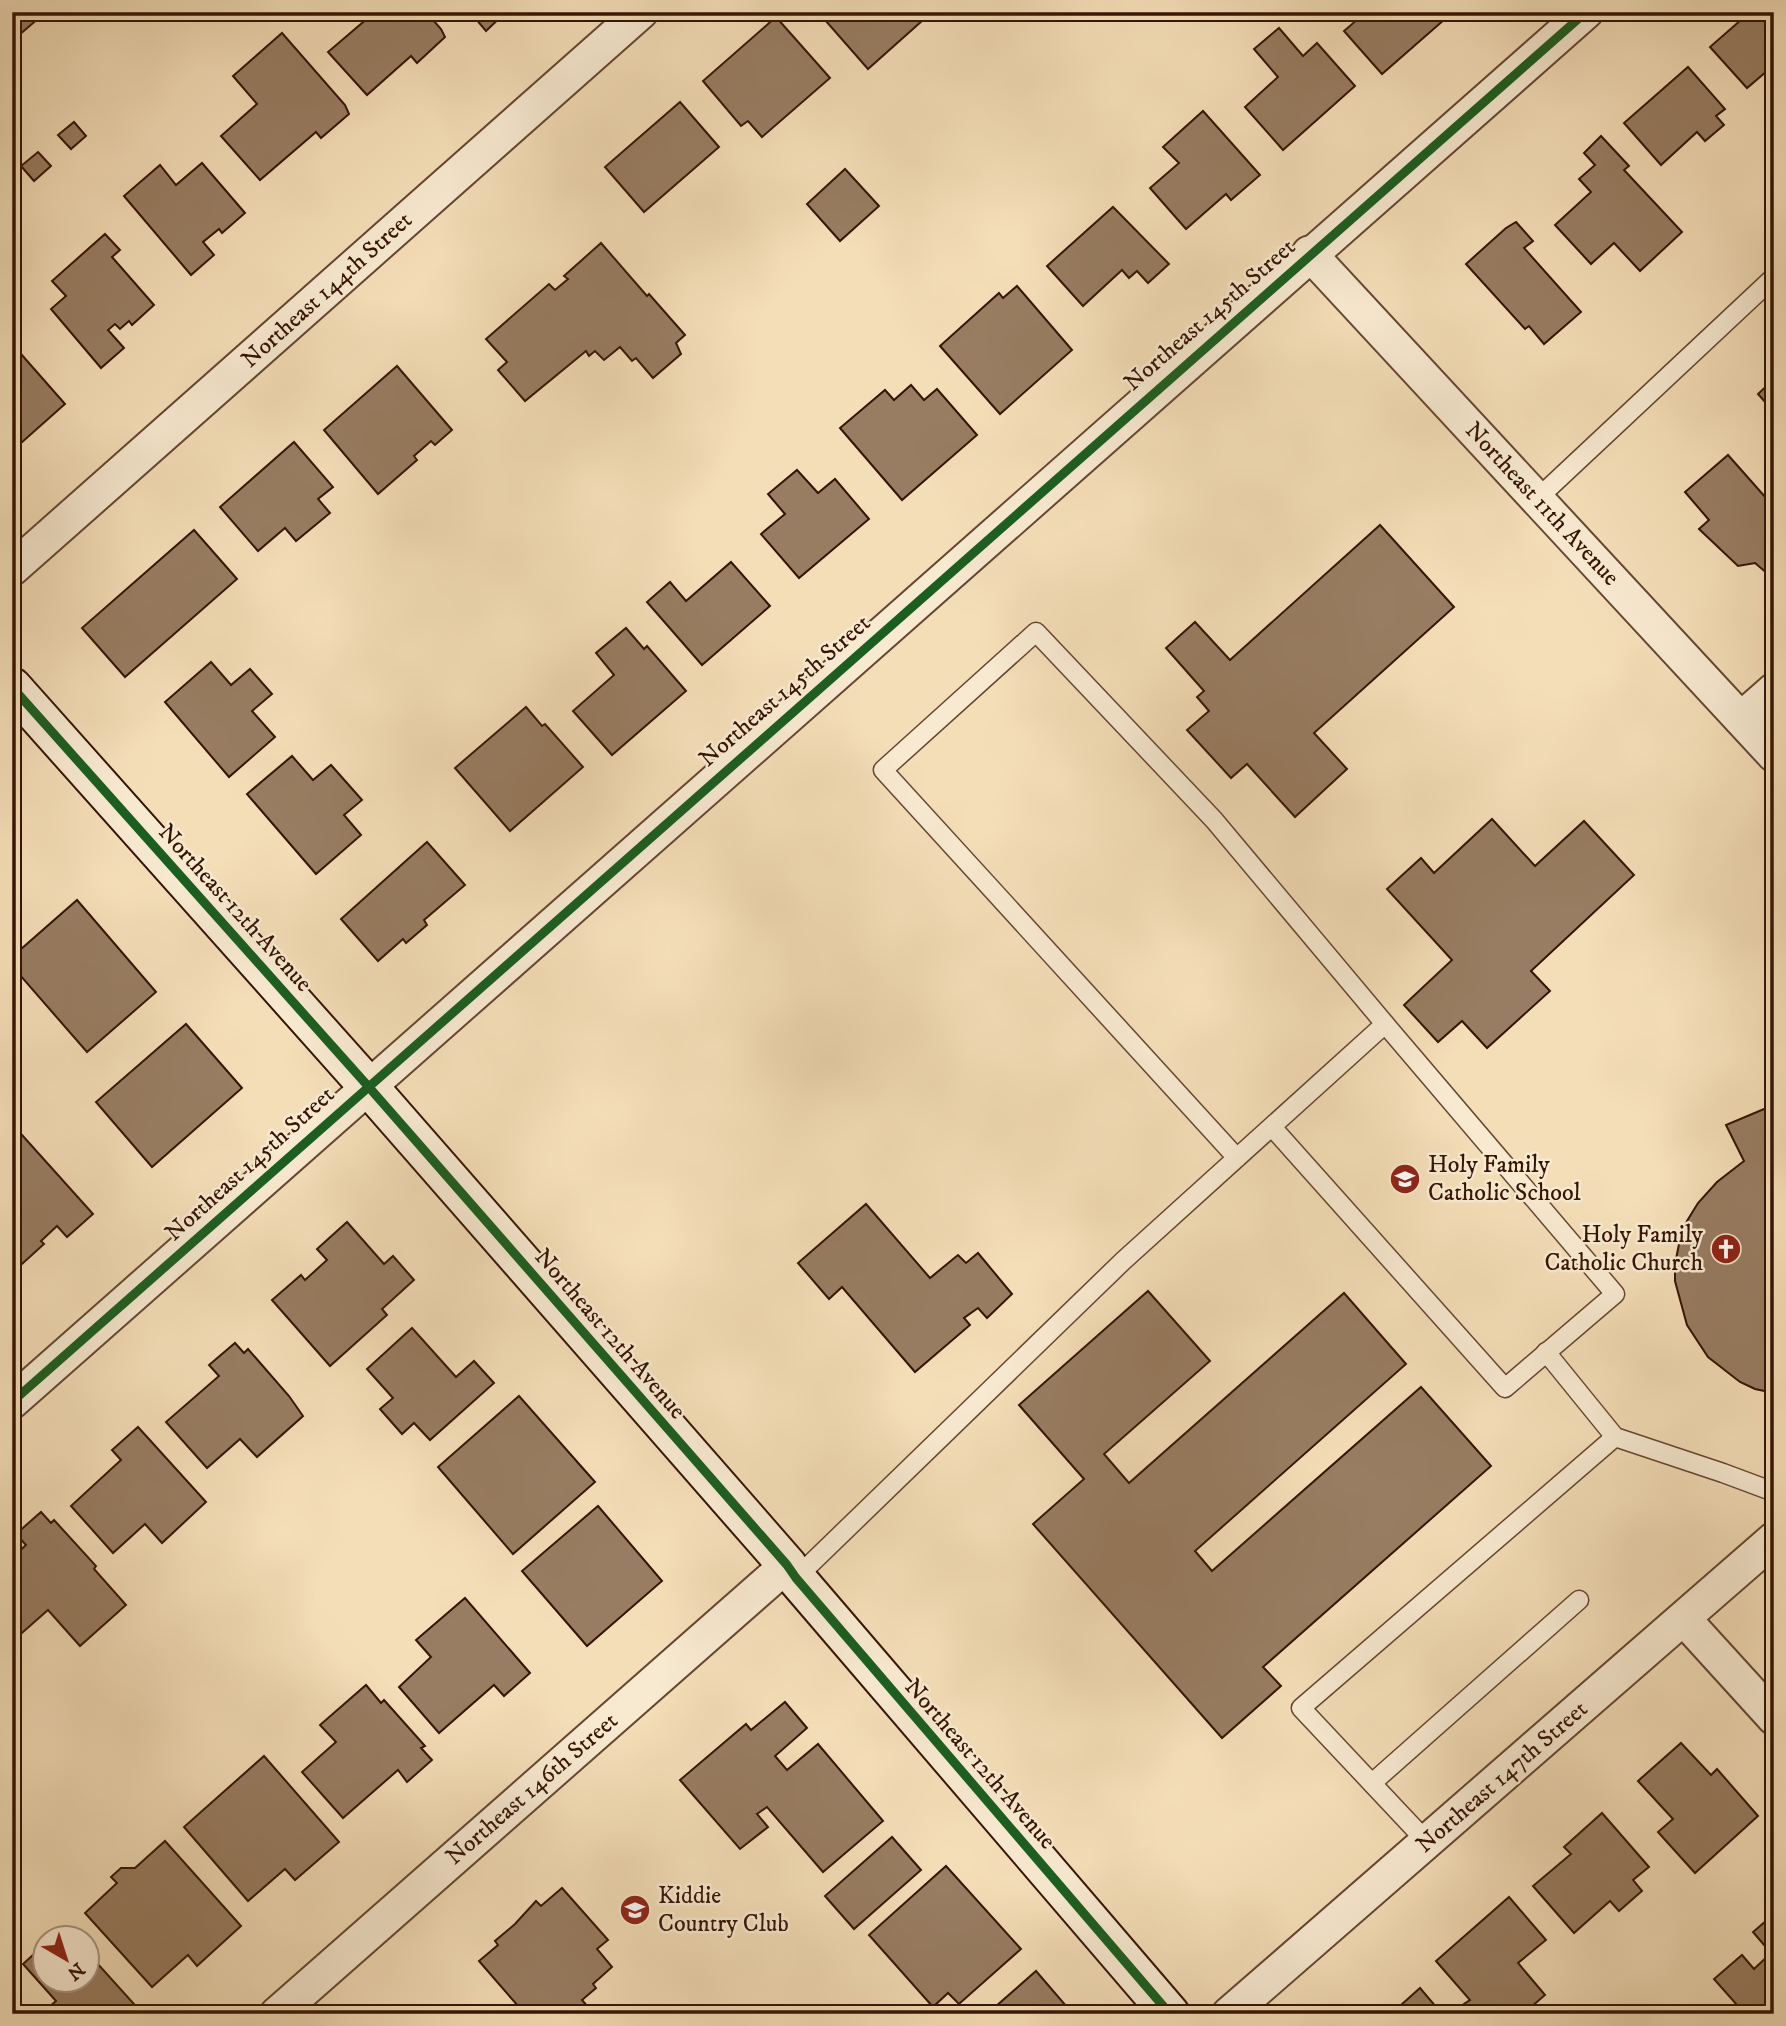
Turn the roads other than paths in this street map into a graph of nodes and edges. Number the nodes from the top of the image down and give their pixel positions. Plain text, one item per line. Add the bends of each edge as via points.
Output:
1 (641, 12) edge
2 (1586, 12) edge
3 (1309, 253) junction
4 (1774, 277) edge
5 (1537, 499) junction
6 (12, 569) edge
7 (12, 687) edge
8 (1774, 690) edge
9 (1741, 719) junction
10 (1774, 755) edge
11 (1385, 1024) junction
12 (367, 1085) junction
13 (1272, 1127) junction
14 (1237, 1158) junction
15 (1546, 1352) junction
16 (12, 1402) edge
17 (1615, 1437) junction
18 (1774, 1492) edge
19 (1774, 1539) edge
20 (791, 1572) junction
21 (1579, 1601) dead end
22 (1684, 1619) junction
23 (1774, 1718) edge
24 (1372, 1783) junction
25 (1427, 1842) junction
26 (277, 2014) edge
27 (1170, 2014) edge
28 (1229, 2014) edge

1 - 6 street, Northeast 144th Street
2 - 3 street, Northeast 145th Street
3 - 5 street, Northeast 11th Avenue
3 - 12 street, Northeast 145th Street
4 - 5 lane
5 - 9 street, Northeast 11th Avenue
7 - 12 street, Northeast 12th Avenue
8 - 9 street
9 - 10 street, Northeast 11th Avenue
11 - 13 lane
11 - 14 lane via 1214,820 1036,632 974,687 883,770
11 - 15 lane via 1615,1294
12 - 16 street, Northeast 145th Street
12 - 20 street, Northeast 12th Avenue
13 - 14 lane
13 - 15 lane via 1505,1388
14 - 20 lane
15 - 17 lane
17 - 18 lane
17 - 24 lane via 1301,1708
19 - 22 street, Northeast 147th Street
20 - 26 street, Northeast 146th Street
20 - 27 street, Northeast 12th Avenue
21 - 24 lane
22 - 23 street
22 - 25 street, Northeast 147th Street
24 - 25 lane
25 - 28 street, Northeast 147th Street

